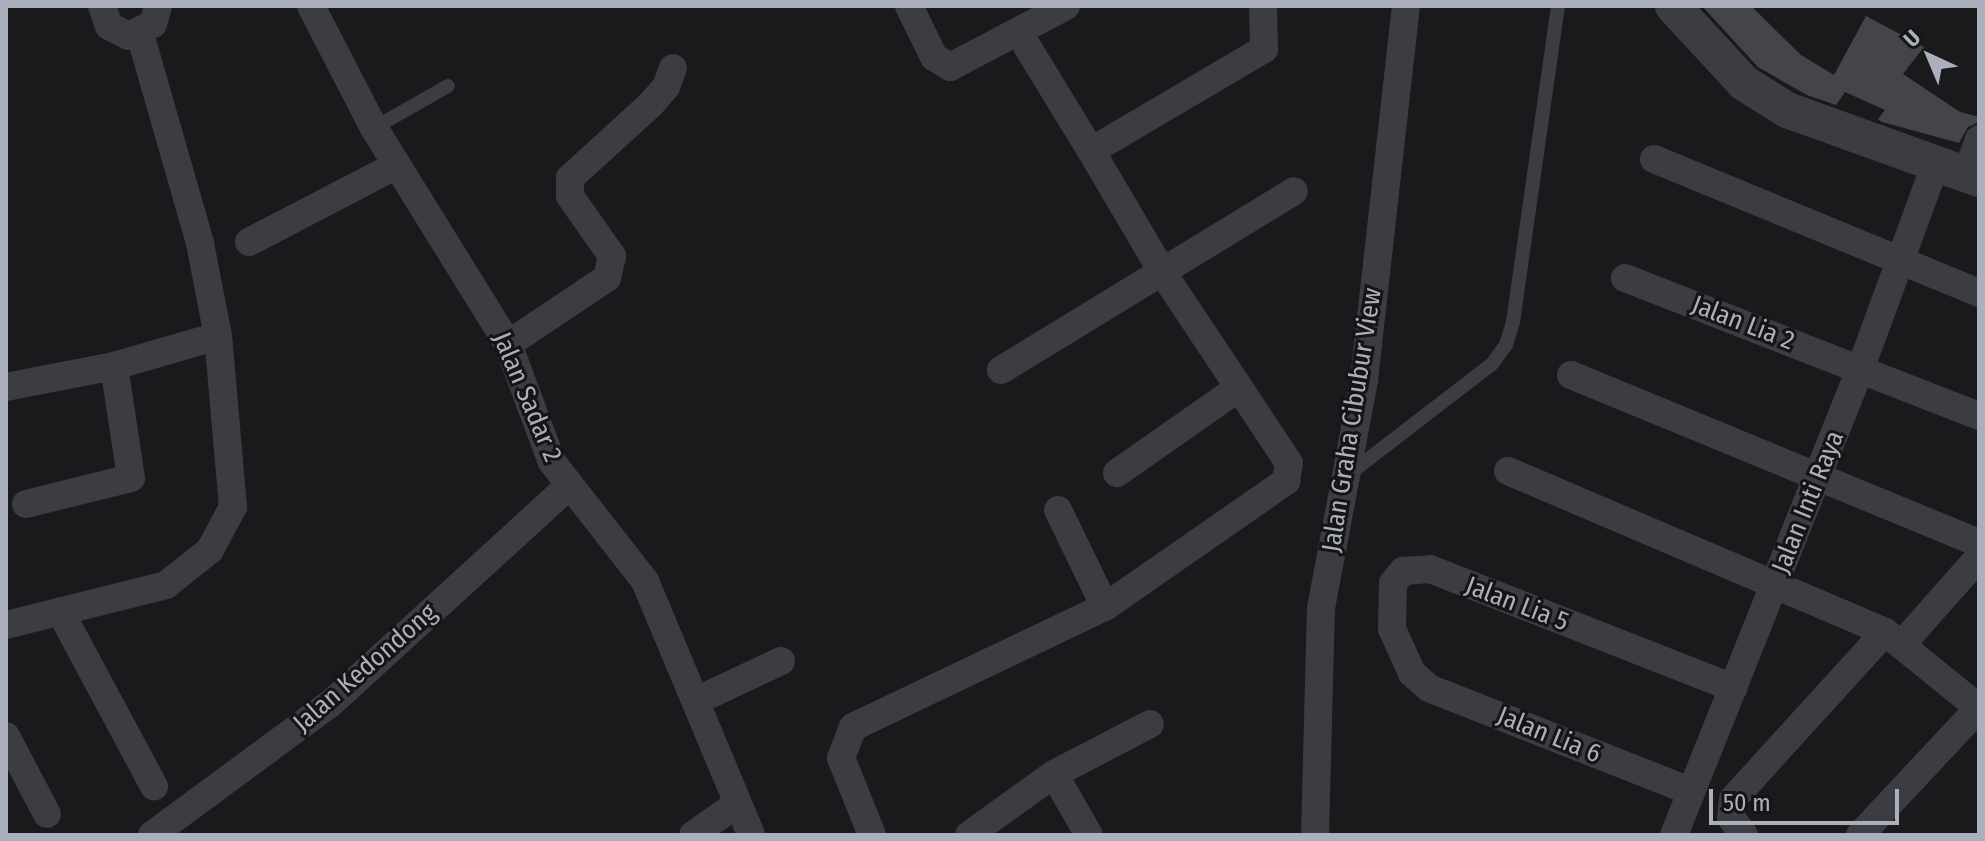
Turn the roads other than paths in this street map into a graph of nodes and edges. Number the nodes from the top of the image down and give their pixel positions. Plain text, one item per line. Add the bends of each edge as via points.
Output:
1 (102, 6) edge
2 (158, 6) edge
3 (311, 6) edge
4 (909, 6) edge
5 (1066, 6) edge
6 (1263, 6) edge
7 (1406, 6) edge
8 (1558, 6) edge
9 (1673, 6) edge
10 (1019, 33) junction
11 (140, 34) junction
12 (673, 68) dead end
13 (448, 86) dead end
14 (374, 128) junction
15 (1979, 139) edge
16 (1091, 151) junction
17 (1654, 159) dead end
18 (397, 165) junction
19 (1960, 173) edge
20 (1294, 191) dead end
21 (249, 242) dead end
22 (1901, 257) junction
23 (1163, 273) junction
24 (1625, 278) dead end
25 (1979, 293) edge
26 (218, 336) junction
27 (508, 344) junction
28 (114, 366) junction
29 (1861, 367) junction
30 (1001, 370) dead end
31 (1571, 375) dead end
32 (6, 387) edge
33 (1237, 389) junction
34 (1979, 416) edge
35 (1508, 471) dead end
36 (1117, 473) dead end
37 (1347, 475) junction
38 (1818, 475) junction
39 (568, 487) junction
40 (26, 504) dead end
41 (1058, 510) dead end
42 (1979, 543) edge
43 (1979, 557) edge
44 (1775, 585) junction
45 (1105, 607) junction
46 (60, 611) junction
47 (6, 625) edge
48 (1894, 638) junction
49 (781, 661) dead end
50 (1412, 673) joint
51 (1734, 688) junction
52 (696, 701) junction
53 (1979, 708) edge
54 (1150, 724) dead end
55 (6, 736) edge
56 (1054, 774) junction
57 (154, 786) dead end
58 (1690, 791) junction
59 (737, 804) junction
60 (47, 814) dead end
61 (152, 835) edge
62 (693, 835) edge
63 (751, 835) edge
64 (872, 835) edge
65 (969, 835) edge
66 (1089, 835) edge
67 (1315, 835) edge
68 (1674, 835) edge
69 (1744, 835) edge
70 (1860, 835) edge

1 - 11 street via 118,33
2 - 11 street via 153,24
3 - 14 street, Jalan Sadar 2
4 - 10 street via 934,57 950,67
5 - 10 street
6 - 16 street via 1264,49
7 - 37 street, Jalan Graha Cibubur View via 1364,380
8 - 37 lane via 1506,345 1492,364
9 - 19 street via 1744,83 1787,110
10 - 16 street
11 - 26 street via 200,243
12 - 27 street via 651,104 570,178 570,196 612,256 607,278
13 - 14 lane
14 - 18 street, Jalan Sadar 2
15 - 19 street, Jalan Inti Raya
16 - 23 street
17 - 22 street
18 - 21 street
18 - 27 street, Jalan Sadar 2
19 - 22 street, Jalan Inti Raya
20 - 23 street
22 - 25 street
22 - 29 street, Jalan Inti Raya
23 - 30 street
23 - 33 street
24 - 29 street, Jalan Lia 2
26 - 28 street
26 - 46 street via 232,482 227,524 193,568 166,585
27 - 39 street, Jalan Sadar 2 via 552,462
28 - 32 street
28 - 40 street via 131,478
29 - 34 street, Jalan Lia 2
29 - 38 street, Jalan Inti Raya
31 - 38 street
33 - 36 street
33 - 45 street via 1289,463 1286,481
35 - 44 street
37 - 67 street, Jalan Graha Cibubur View via 1317,646
38 - 42 street
38 - 44 street, Jalan Inti Raya
39 - 52 street, Jalan Sadar 2 via 645,581
39 - 61 street, Jalan Kedondong via 330,704
41 - 45 street
43 - 48 street
44 - 48 street
44 - 51 street, Jalan Inti Raya
45 - 64 street via 853,727 841,758
46 - 47 street
46 - 57 street
48 - 53 street
48 - 69 street via 1733,799 1731,818
49 - 52 street
50 - 51 street, Jalan Lia 5 via 1392,629 1393,583 1413,567
50 - 58 street, Jalan Lia 6 via 1429,688
51 - 58 street, Jalan Inti Raya
52 - 59 street, Jalan Sadar 2
53 - 70 street
54 - 56 street
55 - 60 street
56 - 65 street
56 - 66 street
58 - 68 street, Jalan Inti Raya
59 - 62 street
59 - 63 street, Jalan Sadar 2

